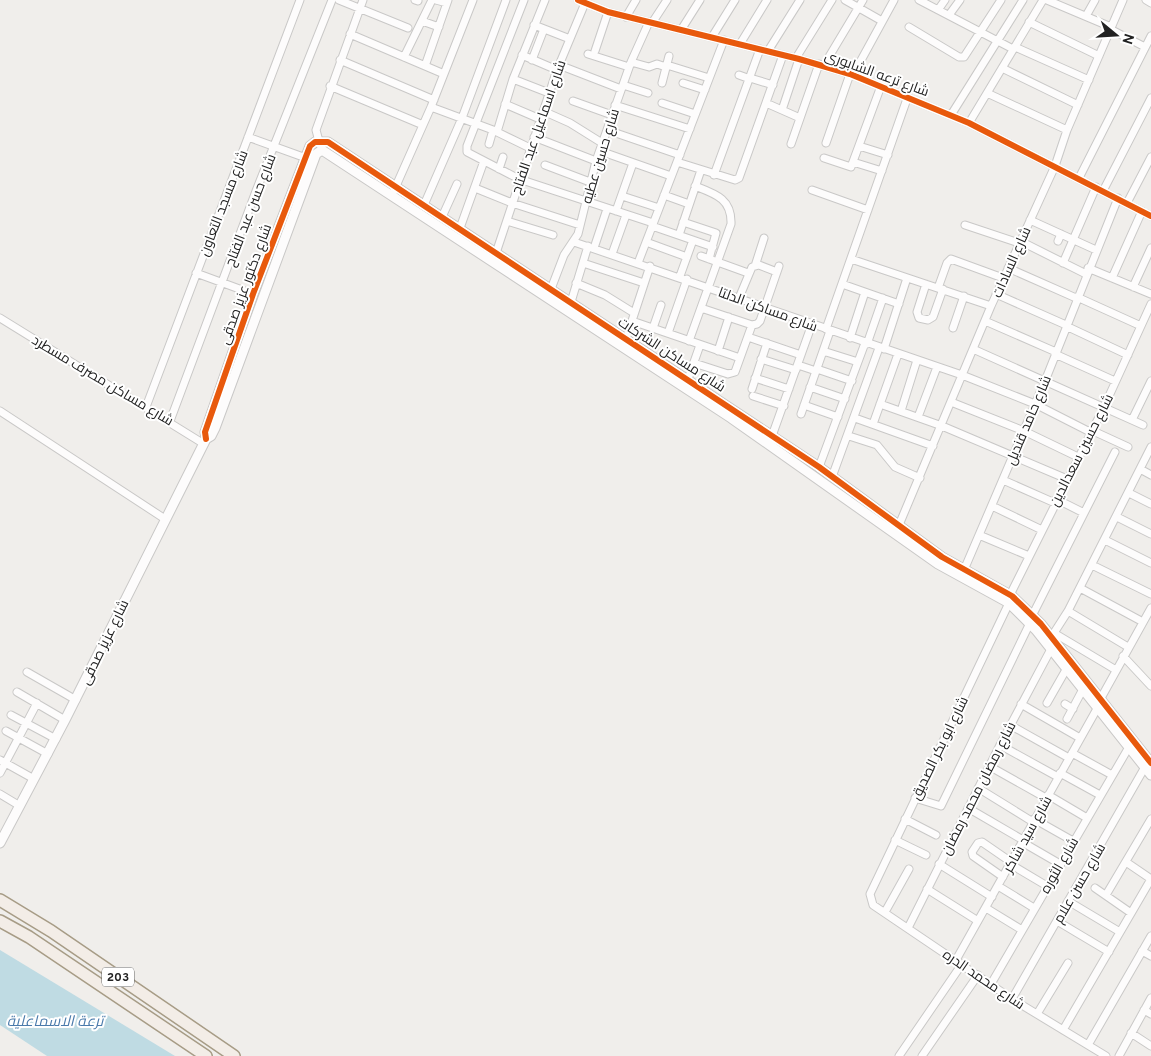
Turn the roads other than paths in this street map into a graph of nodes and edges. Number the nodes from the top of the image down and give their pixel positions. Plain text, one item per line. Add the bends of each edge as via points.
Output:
1 (300, 0) edge
2 (332, 0) edge
3 (338, 0) edge
4 (362, 0) edge
5 (432, 0) edge
6 (436, 0) edge
7 (473, 0) edge
8 (506, 0) edge
9 (524, 0) edge
10 (545, 0) edge
11 (601, 0) edge
12 (636, 0) edge
13 (667, 0) edge
14 (700, 0) edge
15 (735, 0) edge
16 (767, 0) edge
17 (800, 0) edge
18 (832, 0) edge
19 (845, 0) edge
20 (863, 0) edge
21 (894, 0) edge
22 (919, 0) edge
23 (945, 0) edge
24 (960, 0) edge
25 (1001, 0) edge
26 (1023, 0) edge
27 (1042, 0) edge
28 (1047, 0) edge
29 (1095, 0) edge
30 (1123, 0) edge
31 (1146, 0) edge
32 (581, 1) edge
33 (448, 2) edge
34 (1151, 3) edge
35 (596, 8) junction
36 (859, 8) junction
37 (359, 9) junction
38 (938, 10) junction
39 (608, 12) junction
40 (626, 16) junction
41 (949, 16) junction
42 (1086, 16) junction
43 (422, 21) junction
44 (650, 22) junction
45 (882, 22) junction
46 (1029, 22) junction
47 (534, 25) junction
48 (438, 27) junction
49 (909, 27) dead end
50 (408, 28) dead end
51 (1111, 28) junction
52 (544, 29) junction
53 (681, 30) junction
54 (981, 32) junction
55 (350, 34) junction
56 (1151, 36) edge
57 (712, 37) junction
58 (570, 38) junction
59 (724, 40) junction
60 (998, 41) junction
61 (740, 44) junction
62 (1145, 47) junction
63 (1014, 48) junction
64 (760, 49) junction
65 (768, 51) junction
66 (522, 55) junction
67 (783, 55) junction
68 (669, 56) dead end
69 (1099, 56) junction
70 (404, 57) junction
71 (797, 58) junction
72 (340, 60) junction
73 (532, 60) junction
74 (630, 65) junction
75 (821, 65) junction
76 (424, 66) junction
77 (667, 66) junction
78 (558, 68) junction
79 (1002, 68) junction
80 (444, 74) junction
81 (739, 75) dead end
82 (851, 75) junction
83 (710, 78) junction
84 (750, 78) junction
85 (513, 79) junction
86 (1088, 80) junction
87 (662, 83) dead end
88 (683, 83) dead end
89 (773, 85) junction
90 (330, 86) junction
91 (881, 86) junction
92 (622, 87) junction
93 (704, 90) junction
94 (549, 93) junction
95 (987, 93) junction
96 (648, 94) dead end
97 (908, 96) junction
98 (1151, 98) edge
99 (573, 101) dead end
100 (432, 103) junction
101 (662, 103) dead end
102 (766, 103) junction
103 (505, 104) junction
104 (615, 105) junction
105 (1078, 105) junction
106 (782, 110) junction
107 (695, 114) junction
108 (542, 115) junction
109 (612, 115) junction
110 (951, 115) junction
111 (462, 118) junction
112 (800, 118) junction
113 (476, 123) junction
114 (969, 123) junction
115 (423, 126) junction
116 (690, 129) junction
117 (607, 130) junction
118 (1067, 130) junction
119 (495, 131) junction
120 (248, 137) junction
121 (534, 137) junction
122 (318, 142) junction
123 (826, 143) dead end
124 (489, 144) dead end
125 (791, 144) dead end
126 (859, 146) junction
127 (274, 147) junction
128 (601, 147) junction
129 (530, 148) junction
130 (325, 150) junction
131 (888, 154) junction
132 (503, 156) dead end
133 (1151, 157) edge
134 (306, 158) junction
135 (678, 158) junction
136 (824, 158) dead end
137 (484, 161) junction
138 (596, 161) junction
139 (853, 162) junction
140 (633, 163) junction
141 (545, 165) dead end
142 (1055, 166) junction
143 (498, 169) junction
144 (701, 170) junction
145 (882, 171) junction
146 (714, 175) junction
147 (671, 176) junction
148 (1079, 178) junction
149 (519, 179) junction
150 (590, 182) junction
151 (456, 184) dead end
152 (695, 186) junction
153 (1096, 187) junction
154 (475, 188) junction
155 (812, 190) dead end
156 (394, 191) junction
157 (1104, 191) junction
158 (664, 195) junction
159 (622, 196) junction
160 (1118, 198) junction
161 (585, 202) junction
162 (512, 203) junction
163 (1127, 203) junction
164 (689, 204) junction
165 (424, 205) junction
166 (659, 208) junction
167 (607, 209) junction
168 (868, 210) junction
169 (616, 211) junction
170 (1142, 211) junction
171 (626, 215) junction
172 (1151, 215) edge
173 (442, 217) junction
174 (1030, 220) junction
175 (507, 221) junction
176 (683, 222) junction
177 (653, 224) junction
178 (580, 225) junction
179 (965, 225) dead end
180 (460, 228) junction
181 (553, 235) dead end
182 (678, 235) junction
183 (764, 238) dead end
184 (693, 240) junction
185 (1073, 240) junction
186 (574, 242) junction
187 (646, 242) junction
188 (1020, 242) junction
189 (591, 247) junction
190 (713, 247) junction
191 (1151, 248) edge
192 (1096, 250) junction
193 (496, 253) junction
194 (612, 254) junction
195 (701, 256) dead end
196 (687, 257) junction
197 (709, 259) junction
198 (851, 259) junction
199 (638, 262) junction
200 (718, 262) junction
201 (583, 263) junction
202 (1063, 263) junction
203 (650, 266) junction
204 (755, 266) junction
205 (1008, 268) junction
206 (1087, 271) junction
207 (748, 273) junction
208 (196, 274) junction
209 (680, 276) junction
210 (908, 278) junction
211 (1004, 278) junction
212 (1112, 278) junction
213 (689, 280) junction
214 (222, 283) junction
215 (644, 283) junction
216 (576, 284) junction
217 (842, 284) junction
218 (926, 284) junction
219 (709, 287) junction
220 (1133, 287) junction
221 (551, 289) junction
222 (941, 289) junction
223 (865, 292) junction
224 (253, 294) junction
225 (996, 294) junction
226 (1151, 294) edge
227 (964, 296) junction
228 (739, 298) junction
229 (883, 298) junction
230 (1077, 298) junction
231 (571, 302) junction
232 (899, 304) junction
233 (1151, 304) edge
234 (661, 305) dead end
235 (991, 306) junction
236 (764, 307) junction
237 (701, 308) junction
238 (634, 313) junction
239 (729, 317) junction
240 (0, 318) edge
241 (632, 321) junction
242 (985, 321) junction
243 (812, 324) junction
244 (752, 325) junction
245 (1066, 325) junction
246 (1141, 326) junction
247 (653, 328) junction
248 (953, 328) dead end
249 (828, 330) junction
250 (670, 334) junction
251 (748, 337) junction
252 (850, 338) junction
253 (626, 339) junction
254 (689, 340) junction
255 (767, 343) junction
256 (866, 343) junction
257 (700, 345) junction
258 (882, 348) junction
259 (973, 349) junction
260 (718, 351) junction
261 (823, 351) junction
262 (1055, 353) junction
263 (898, 354) junction
264 (801, 355) junction
265 (1128, 355) junction
266 (740, 358) junction
267 (761, 359) junction
268 (918, 360) junction
269 (858, 362) junction
270 (694, 363) junction
271 (937, 367) junction
272 (797, 368) junction
273 (816, 370) junction
274 (962, 375) junction
275 (755, 378) junction
276 (688, 379) junction
277 (852, 381) junction
278 (1045, 381) junction
279 (1116, 381) junction
280 (1151, 381) edge
281 (810, 387) junction
282 (789, 389) junction
283 (845, 399) junction
284 (951, 402) junction
285 (880, 404) junction
286 (1035, 404) junction
287 (804, 405) junction
288 (784, 406) junction
289 (146, 407) junction
290 (1104, 407) junction
291 (0, 411) edge
292 (900, 411) junction
293 (801, 414) dead end
294 (733, 415) junction
295 (838, 417) junction
296 (855, 418) junction
297 (918, 418) junction
298 (1132, 420) junction
299 (170, 421) junction
300 (873, 424) junction
301 (1143, 425) dead end
302 (942, 426) junction
303 (1024, 431) junction
304 (1091, 431) junction
305 (772, 436) junction
306 (848, 436) junction
307 (205, 441) junction
308 (933, 446) junction
309 (1128, 447) dead end
310 (1151, 447) edge
311 (1115, 452) dead end
312 (1013, 456) junction
313 (1078, 457) junction
314 (819, 467) junction
315 (1140, 469) junction
316 (1151, 475) edge
317 (832, 477) junction
318 (920, 478) junction
319 (1067, 479) junction
320 (1003, 480) junction
321 (1128, 493) junction
322 (1056, 501) junction
323 (1151, 504) edge
324 (992, 506) junction
325 (1084, 513) junction
326 (1117, 516) junction
327 (165, 519) junction
328 (899, 525) junction
329 (1042, 530) junction
330 (1151, 534) edge
331 (979, 535) junction
332 (1105, 540) junction
333 (1029, 556) junction
334 (1151, 563) edge
335 (1092, 565) junction
336 (964, 570) junction
337 (1080, 588) junction
338 (1151, 594) edge
339 (1009, 599) junction
340 (1068, 611) junction
341 (1150, 614) edge
342 (1032, 619) junction
343 (1143, 622) junction
344 (1053, 635) junction
345 (1128, 647) junction
346 (1051, 649) junction
347 (1123, 656) junction
348 (1067, 668) junction
349 (1116, 670) junction
350 (27, 672) dead end
351 (1151, 686) edge
352 (1083, 689) junction
353 (17, 692) dead end
354 (76, 700) junction
355 (37, 703) junction
356 (1047, 703) dead end
357 (1099, 703) junction
358 (1021, 704) junction
359 (1065, 704) dead end
360 (1073, 709) junction
361 (11, 715) dead end
362 (1068, 719) dead end
363 (65, 720) junction
364 (26, 723) junction
365 (1010, 725) junction
366 (6, 731) dead end
367 (18, 738) junction
368 (1080, 738) junction
369 (56, 739) junction
370 (1000, 745) junction
371 (1129, 747) junction
372 (48, 754) junction
373 (1070, 756) junction
374 (3, 762) edge
375 (989, 766) junction
376 (1149, 768) edge
377 (0, 773) edge
378 (1059, 775) junction
379 (1112, 776) junction
380 (34, 778) junction
381 (978, 788) junction
382 (0, 794) edge
383 (1100, 795) junction
384 (1047, 797) junction
385 (915, 798) junction
386 (20, 806) junction
387 (938, 807) junction
388 (968, 808) junction
389 (947, 811) dead end
390 (1087, 818) junction
391 (905, 819) junction
392 (1151, 819) edge
393 (1034, 820) junction
394 (3, 832) edge
395 (936, 835) dead end
396 (895, 840) junction
397 (1022, 841) junction
398 (1073, 841) junction
399 (0, 843) edge
400 (926, 855) dead end
401 (1126, 862) junction
402 (1011, 863) junction
403 (939, 864) junction
404 (1060, 864) junction
405 (909, 869) dead end
406 (1003, 876) junction
407 (1151, 879) edge
408 (998, 886) junction
409 (1047, 886) junction
410 (1095, 888) dead end
411 (927, 889) junction
412 (870, 894) joint
413 (1106, 895) junction
414 (992, 896) junction
415 (0, 900) edge
416 (1068, 901) junction
417 (986, 908) junction
418 (1034, 908) junction
419 (885, 912) junction
420 (1132, 913) junction
421 (0, 921) edge
422 (978, 921) junction
423 (1057, 921) junction
424 (908, 928) junction
425 (1022, 930) junction
426 (52, 932) junction
427 (1120, 932) junction
428 (1151, 936) edge
429 (68, 943) junction
430 (40, 945) junction
431 (1142, 951) junction
432 (1109, 952) junction
433 (1151, 956) edge
434 (59, 957) junction
435 (959, 962) junction
436 (1068, 963) dead end
437 (978, 975) junction
438 (990, 984) junction
439 (1151, 998) edge
440 (1012, 999) junction
441 (1148, 1012) edge
442 (1037, 1014) junction
443 (1063, 1030) junction
444 (1131, 1033) junction
445 (1088, 1045) junction
446 (1151, 1046) edge
447 (206, 1056) edge
448 (234, 1056) edge
449 (898, 1056) edge
450 (922, 1056) edge
451 (1106, 1056) edge
452 (1118, 1056) edge

1 - 120 street, شارع مسجد التعاون
2 - 127 street, شارع حسن عبد الفتاح
3 - 37 street
4 - 37 street
5 - 43 street
6 - 33 street
7 - 80 street
8 - 111 street
9 - 113 street
10 - 47 street
11 - 35 street
12 - 40 street
13 - 44 street, شارع حسين عطيه
14 - 53 street
15 - 57 street
16 - 61 street
17 - 65 street
18 - 71 street
19 - 36 street
20 - 36 street
21 - 45 street
22 - 38 street
23 - 38 street
24 - 41 street
25 - 54 street
26 - 60 street
27 - 46 street
28 - 42 street
29 - 42 street
30 - 51 street, شارع السادات
31 - 34 street
32 - 35 street, شارع ترعه الشابورى
32 - 58 street, شارع اسماعيل عبد الفتاح
33 - 48 street
35 - 39 street, شارع ترعه الشابورى
36 - 45 street
36 - 75 street
37 - 50 street
37 - 55 street
38 - 41 street
39 - 40 street, شارع ترعه الشابورى
39 - 74 street via 592,52
40 - 44 street, شارع ترعه الشابورى
41 - 54 street
42 - 51 street
43 - 48 street
43 - 70 street
44 - 53 street, شارع ترعه الشابورى
44 - 74 street, شارع حسين عطيه
45 - 82 street
46 - 63 street
46 - 69 street
47 - 52 street
47 - 66 street
48 - 76 street
49 - 54 street via 963,57
51 - 62 street
51 - 69 street, شارع السادات
52 - 58 street
52 - 73 street
53 - 57 street, شارع ترعه الشابورى
54 - 60 street
55 - 70 street
55 - 72 street
56 - 62 street
57 - 59 street, شارع ترعه الشابورى
58 - 78 street, شارع اسماعيل عبد الفتاح
59 - 61 street, شارع ترعه الشابورى
59 - 83 street
60 - 63 street
60 - 110 street
61 - 64 street, شارع ترعه الشابورى
62 - 148 street
63 - 79 street
63 - 86 street
64 - 65 street, شارع ترعه الشابورى
64 - 84 street
65 - 67 street, شارع ترعه الشابورى
66 - 73 street
66 - 85 street
67 - 71 street, شارع ترعه الشابورى
67 - 89 street
68 - 77 street
69 - 86 street, شارع السادات
70 - 76 street
71 - 75 street, شارع ترعه الشابورى
71 - 106 street
72 - 90 street
72 - 100 street
73 - 78 street
74 - 77 street
74 - 92 street, شارع حسين عطيه
75 - 82 street, شارع ترعه الشابورى
75 - 112 street
76 - 80 street
77 - 83 street
77 - 87 street
78 - 92 street
78 - 94 street, شارع اسماعيل عبد الفتاح
79 - 95 street
79 - 105 street
80 - 100 street
81 - 84 street
82 - 91 street, شارع ترعه الشابورى
82 - 123 street
83 - 93 street
84 - 89 street
84 - 146 street
85 - 94 street
85 - 103 street
86 - 105 street, شارع السادات
88 - 93 street
89 - 102 street
90 - 115 street
90 - 122 street via 316,130
91 - 97 street, شارع ترعه الشابورى
91 - 126 street
92 - 96 street
92 - 104 street, شارع حسين عطيه
93 - 107 street
94 - 108 street, شارع اسماعيل عبد الفتاح
95 - 114 street
95 - 118 street
97 - 110 street, شارع ترعه الشابورى
97 - 131 street
98 - 157 street
99 - 109 street
100 - 111 street
100 - 115 street
101 - 107 street
102 - 106 street
102 - 146 street via 740,176 735,180
103 - 108 street
103 - 119 street
104 - 109 street, شارع حسين عطيه
104 - 116 street
105 - 118 street, شارع السادات
106 - 112 street
107 - 116 street
108 - 121 street, شارع اسماعيل عبد الفتاح
108 - 128 street via 570,123
109 - 117 street, شارع حسين عطيه
110 - 114 street, شارع ترعه الشابورى
111 - 113 street
111 - 165 street
112 - 125 street
113 - 119 street
113 - 137 street via 467,146 470,154
114 - 142 street, شارع ترعه الشابورى
115 - 156 street
116 - 135 street
117 - 128 street, شارع حسين عطيه
117 - 135 street
118 - 142 street, شارع السادات
119 - 124 street
119 - 129 street
120 - 127 street
120 - 208 street, شارع مسجد التعاون
121 - 129 street, شارع اسماعيل عبد الفتاح
121 - 138 street
122 - 130 street
122 - 134 street, شارع دكتور عزيز صدقى via 310,146
122 - 156 street, شارع مساكن الشركات via 331,143
126 - 131 street
126 - 139 street
127 - 134 street
127 - 214 street, شارع حسن عبد الفتاح
128 - 138 street, شارع حسين عطيه
128 - 140 street
129 - 149 street, شارع اسماعيل عبد الفتاح
130 - 156 street, شارع مساكن الشركات
130 - 307 street, شارع دكتور عزيز صدقى via 316,154 215,428
131 - 145 street
132 - 143 street
133 - 163 street
134 - 224 street, شارع دكتور عزيز صدقى
135 - 144 street
135 - 147 street
136 - 139 street via 849,167
137 - 143 street
137 - 154 street
138 - 150 street, شارع حسين عطيه
139 - 145 street
140 - 147 street
140 - 159 street
141 - 150 street
142 - 148 street, شارع ترعه الشابورى
142 - 174 street, شارع السادات
143 - 149 street
144 - 146 street
144 - 152 street
145 - 168 street
147 - 158 street
148 - 153 street, شارع ترعه الشابورى
149 - 161 street
149 - 162 street, شارع اسماعيل عبد الفتاح
150 - 161 street, شارع حسين عطيه
151 - 173 street
152 - 164 street
152 - 200 street via 717,194 729,207 730,233
153 - 157 street, شارع ترعه الشابورى
153 - 185 street
154 - 162 street
154 - 180 street
155 - 168 street
156 - 165 street, شارع مساكن الشركات
156 - 294 street, شارع مساكن الشركات
157 - 160 street, شارع ترعه الشابورى
158 - 164 street
158 - 166 street
159 - 166 street
159 - 169 street
160 - 163 street, شارع ترعه الشابورى
160 - 192 street, شارع حامد قنديل
161 - 167 street
161 - 178 street, شارع حسين عطيه
162 - 175 street, شارع اسماعيل عبد الفتاح
162 - 178 street
163 - 170 street, شارع ترعه الشابورى
164 - 176 street
165 - 173 street, شارع مساكن الشركات
166 - 177 street
167 - 169 street
167 - 189 street
168 - 198 street
169 - 171 street
170 - 172 street, شارع ترعه الشابورى
170 - 212 street
171 - 177 street
171 - 194 street
173 - 180 street, شارع مساكن الشركات
174 - 185 street via 1059,238
174 - 188 street, شارع السادات
175 - 181 street
175 - 193 street, شارع اسماعيل عبد الفتاح
176 - 182 street
176 - 190 street via 716,233
177 - 182 street
177 - 187 street
178 - 186 street, شارع حسين عطيه
179 - 188 street
180 - 193 street, شارع مساكن الشركات
182 - 184 street
183 - 204 street
184 - 190 street
184 - 196 street
185 - 192 street
185 - 202 street
186 - 189 street, شارع مساكن الدلتا
186 - 221 street, شارع حسين عطيه via 564,255
187 - 196 street
187 - 199 street
188 - 202 street
188 - 205 street, شارع السادات
189 - 194 street, شارع مساكن الدلتا
189 - 201 street
190 - 197 street
191 - 220 street
192 - 206 street, شارع حامد قنديل
193 - 221 street, شارع مساكن الشركات
194 - 199 street, شارع مساكن الدلتا
195 - 197 street
196 - 209 street
197 - 200 street
198 - 210 street
198 - 217 street
199 - 203 street, شارع مساكن الدلتا
200 - 207 street
200 - 219 street
201 - 215 street
201 - 216 street
202 - 206 street
203 - 209 street, شارع مساكن الدلتا
203 - 215 street
204 - 207 street
204 - 236 street via 778,269
205 - 211 street, شارع السادات
205 - 230 street
206 - 212 street
206 - 230 street, شارع حامد قنديل
207 - 228 street
208 - 214 street
208 - 289 street, شارع مسجد التعاون
209 - 213 street, شارع مساكن الدلتا
210 - 218 street
210 - 232 street
211 - 222 street via 948,260
211 - 225 street, شارع السادات
212 - 220 street
213 - 219 street, شارع مساكن الدلتا
213 - 250 street
214 - 224 street
214 - 299 street, شارع حسن عبد الفتاح
215 - 238 street
216 - 231 street
216 - 238 street via 605,295
217 - 223 street
217 - 249 street
218 - 222 street
218 - 222 street via 917,316 928,320 934,314
219 - 228 street, شارع مساكن الدلتا
219 - 237 street
220 - 226 street
221 - 231 street, شارع مساكن الشركات
222 - 227 street
223 - 229 street
223 - 252 street
224 - 307 street, شارع دكتور عزيز صدقى via 204,432
225 - 235 street, شارع السادات
225 - 245 street
227 - 235 street
227 - 248 street
228 - 236 street, شارع مساكن الدلتا
229 - 232 street
229 - 256 street
230 - 245 street, شارع حامد قنديل
230 - 246 street
231 - 253 street, شارع مساكن الشركات
232 - 258 street
233 - 246 street, شارع حسين سعدالدين
234 - 247 street
235 - 242 street, شارع السادات
236 - 243 street, شارع مساكن الدلتا
236 - 244 street via 758,323
237 - 239 street
237 - 254 street
238 - 241 street
239 - 244 street
239 - 260 street
240 - 289 street, شارع مساكن مصرف مسطرد
241 - 247 street
241 - 253 street
242 - 259 street, شارع السادات
242 - 262 street
243 - 249 street, شارع مساكن الدلتا
243 - 264 street
244 - 251 street
245 - 262 street, شارع حامد قنديل
245 - 265 street
246 - 265 street, شارع حسين سعدالدين
247 - 250 street
249 - 252 street, شارع مساكن الدلتا
249 - 261 street
250 - 254 street
251 - 255 street
251 - 266 street
252 - 256 street, شارع مساكن الدلتا
253 - 276 street, شارع مساكن الشركات
254 - 257 street
255 - 264 street
255 - 267 street
256 - 258 street, شارع مساكن الدلتا
256 - 269 street
257 - 260 street
257 - 270 street
258 - 263 street, شارع مساكن الدلتا
258 - 296 street
259 - 274 street, شارع السادات
259 - 278 street
260 - 266 street
261 - 269 street
261 - 273 street
262 - 278 street, شارع حامد قنديل
262 - 279 street
263 - 268 street, شارع مساكن الدلتا
263 - 285 street
264 - 272 street
265 - 279 street, شارع حسين سعدالدين
266 - 270 street via 732,374
267 - 272 street
267 - 275 street
268 - 271 street, شارع مساكن الدلتا
268 - 292 street
269 - 277 street
270 - 276 street
271 - 274 street, شارع مساكن الدلتا
271 - 297 street
272 - 273 street
272 - 282 street
273 - 277 street
273 - 281 street
274 - 284 street, شارع السادات
274 - 286 street, شارع مساكن الدلتا
275 - 282 street
275 - 288 street via 752,392
276 - 294 street, شارع مساكن الشركات
277 - 283 street
278 - 286 street, شارع حامد قنديل
278 - 290 street
279 - 290 street, شارع حسين سعدالدين
280 - 298 street
281 - 283 street
281 - 287 street
282 - 288 street
283 - 295 street
284 - 302 street, شارع السادات
284 - 303 street
285 - 292 street
285 - 300 street
286 - 303 street, شارع حامد قنديل
286 - 304 street, شارع مساكن الدلتا
287 - 293 street
287 - 295 street
288 - 305 street
289 - 299 street, شارع مساكن مصرف مسطرد
290 - 298 street
290 - 304 street, شارع حسين سعدالدين
291 - 327 street
292 - 297 street
294 - 305 street, شارع مساكن الشركات
294 - 339 street, شارع مساكن الشركات via 938,564
295 - 314 street
296 - 300 street
296 - 306 street
297 - 302 street
298 - 301 street
299 - 307 street, شارع مساكن مصرف مسطرد
300 - 308 street
302 - 308 street, شارع السادات
302 - 312 street
303 - 312 street, شارع حامد قنديل
303 - 313 street
304 - 309 street, شارع مساكن الدلتا
304 - 313 street, شارع حسين سعدالدين
305 - 314 street, شارع مساكن الشركات
306 - 317 street
306 - 318 street via 877,445 895,467
307 - 327 street, شارع عزيز صدقى
308 - 318 street, شارع السادات
310 - 315 street
311 - 325 street
312 - 319 street
312 - 320 street, شارع حامد قنديل
313 - 319 street, شارع حسين سعدالدين
314 - 317 street, شارع مساكن الشركات
315 - 316 street
315 - 321 street
317 - 328 street, شارع مساكن الشركات
318 - 328 street, شارع السادات
319 - 322 street, شارع حسين سعدالدين
320 - 322 street
320 - 324 street, شارع حامد قنديل
321 - 323 street
321 - 326 street
322 - 325 street
322 - 329 street, شارع حسين سعدالدين
324 - 329 street
324 - 331 street, شارع حامد قنديل
325 - 342 street
326 - 330 street
326 - 332 street
327 - 354 street, شارع عزيز صدقى
328 - 336 street, شارع مساكن الشركات
329 - 333 street, شارع حسين سعدالدين
331 - 333 street
331 - 336 street, شارع حامد قنديل
332 - 334 street
332 - 335 street
333 - 339 street, شارع حسين سعدالدين
335 - 337 street
335 - 338 street
336 - 339 street, شارع مساكن الشركات
337 - 340 street
337 - 343 street
339 - 342 street
339 - 385 street, شارع ابو بكر الصديق
340 - 344 street
340 - 345 street
341 - 343 street, شارع سيد شاكر
342 - 344 street
342 - 346 street
342 - 387 street via 942,805
343 - 345 street, شارع سيد شاكر
344 - 349 street
344 - 357 street
345 - 347 street, شارع سيد شاكر
346 - 348 street
346 - 358 street, شارع رمضان محمد رمضان
347 - 349 street, شارع سيد شاكر
347 - 351 street
348 - 352 street
348 - 356 street
349 - 357 street, شارع سيد شاكر
350 - 354 street
352 - 357 street
352 - 360 street
353 - 355 street
354 - 363 street, شارع عزيز صدقى
355 - 363 street
355 - 364 street
357 - 368 street, شارع سيد شاكر
357 - 371 street
357 - 376 street
358 - 365 street, شارع رمضان محمد رمضان
358 - 368 street
359 - 360 street
360 - 362 street
361 - 364 street
363 - 369 street, شارع عزيز صدقى
364 - 367 street
364 - 369 street
365 - 370 street, شارع رمضان محمد رمضان
365 - 373 street
366 - 367 street
367 - 372 street
367 - 374 street
368 - 373 street, شارع سيد شاكر
369 - 372 street, شارع عزيز صدقى
370 - 375 street, شارع رمضان محمد رمضان
370 - 378 street
371 - 376 street
371 - 379 street, شارع الثوره
372 - 380 street, شارع عزيز صدقى
373 - 378 street, شارع سيد شاكر
373 - 379 street
374 - 377 street
374 - 380 street
375 - 381 street, شارع رمضان محمد رمضان
375 - 384 street
376 - 416 street, شارع حسن علام
378 - 383 street
378 - 384 street, شارع سيد شاكر
379 - 383 street, شارع الثوره
380 - 386 street, شارع عزيز صدقى
381 - 388 street, شارع رمضان محمد رمضان
381 - 393 street
382 - 386 street
383 - 390 street, شارع الثوره
384 - 390 street
384 - 393 street, شارع سيد شاكر
385 - 387 street
385 - 391 street, شارع ابو بكر الصديق
386 - 394 street, شارع عزيز صدقى
387 - 389 street
388 - 397 street
388 - 403 street, شارع رمضان محمد رمضان
390 - 398 street, شارع الثوره
391 - 395 street
391 - 396 street, شارع ابو بكر الصديق
392 - 401 street
393 - 397 street, شارع سيد شاكر
393 - 398 street
394 - 399 street, شارع عزيز صدقى
396 - 400 street
396 - 412 street, شارع ابو بكر الصديق
397 - 402 street, شارع سيد شاكر
397 - 404 street
398 - 404 street, شارع الثوره
401 - 407 street
401 - 413 street
402 - 406 street, شارع سيد شاكر
402 - 406 street via 982,842 972,852 973,856
402 - 409 street
403 - 411 street, شارع رمضان محمد رمضان
403 - 414 street
404 - 409 street, شارع الثوره
405 - 419 street
406 - 408 street, شارع سيد شاكر
407 - 420 street
408 - 414 street, شارع سيد شاكر
408 - 418 street
409 - 418 street, شارع الثوره
410 - 413 street
411 - 422 street
411 - 424 street, شارع رمضان محمد رمضان
412 - 419 street, شارع محمد الدره via 873,905
413 - 420 street
414 - 417 street, شارع سيد شاكر
415 - 426 main road, 203
416 - 423 street, شارع حسن علام
416 - 427 street
417 - 422 street, شارع سيد شاكر
417 - 425 street
418 - 425 street, شارع الثوره
419 - 424 street, شارع محمد الدره
420 - 427 street
421 - 430 main road, 203
422 - 435 street, شارع سيد شاكر
423 - 432 street
423 - 440 street, شارع حسن علام
424 - 435 street, شارع محمد الدره
425 - 438 street, شارع الثوره
426 - 429 main road, 203
426 - 430 main road
427 - 432 street
428 - 431 street
429 - 434 main road
429 - 448 main road, 203
430 - 434 main road, 203
431 - 433 street
431 - 445 street
432 - 443 street
434 - 447 main road, 203
435 - 437 street, شارع محمد الدره
435 - 449 street, شارع سيد شاكر
436 - 442 street
437 - 438 street, شارع محمد الدره
437 - 450 street
438 - 440 street, شارع محمد الدره
439 - 441 street
440 - 442 street, شارع محمد الدره
441 - 444 street
442 - 443 street, شارع محمد الدره
443 - 445 street, شارع محمد الدره
444 - 446 street
444 - 452 street
445 - 451 street, شارع محمد الدره

